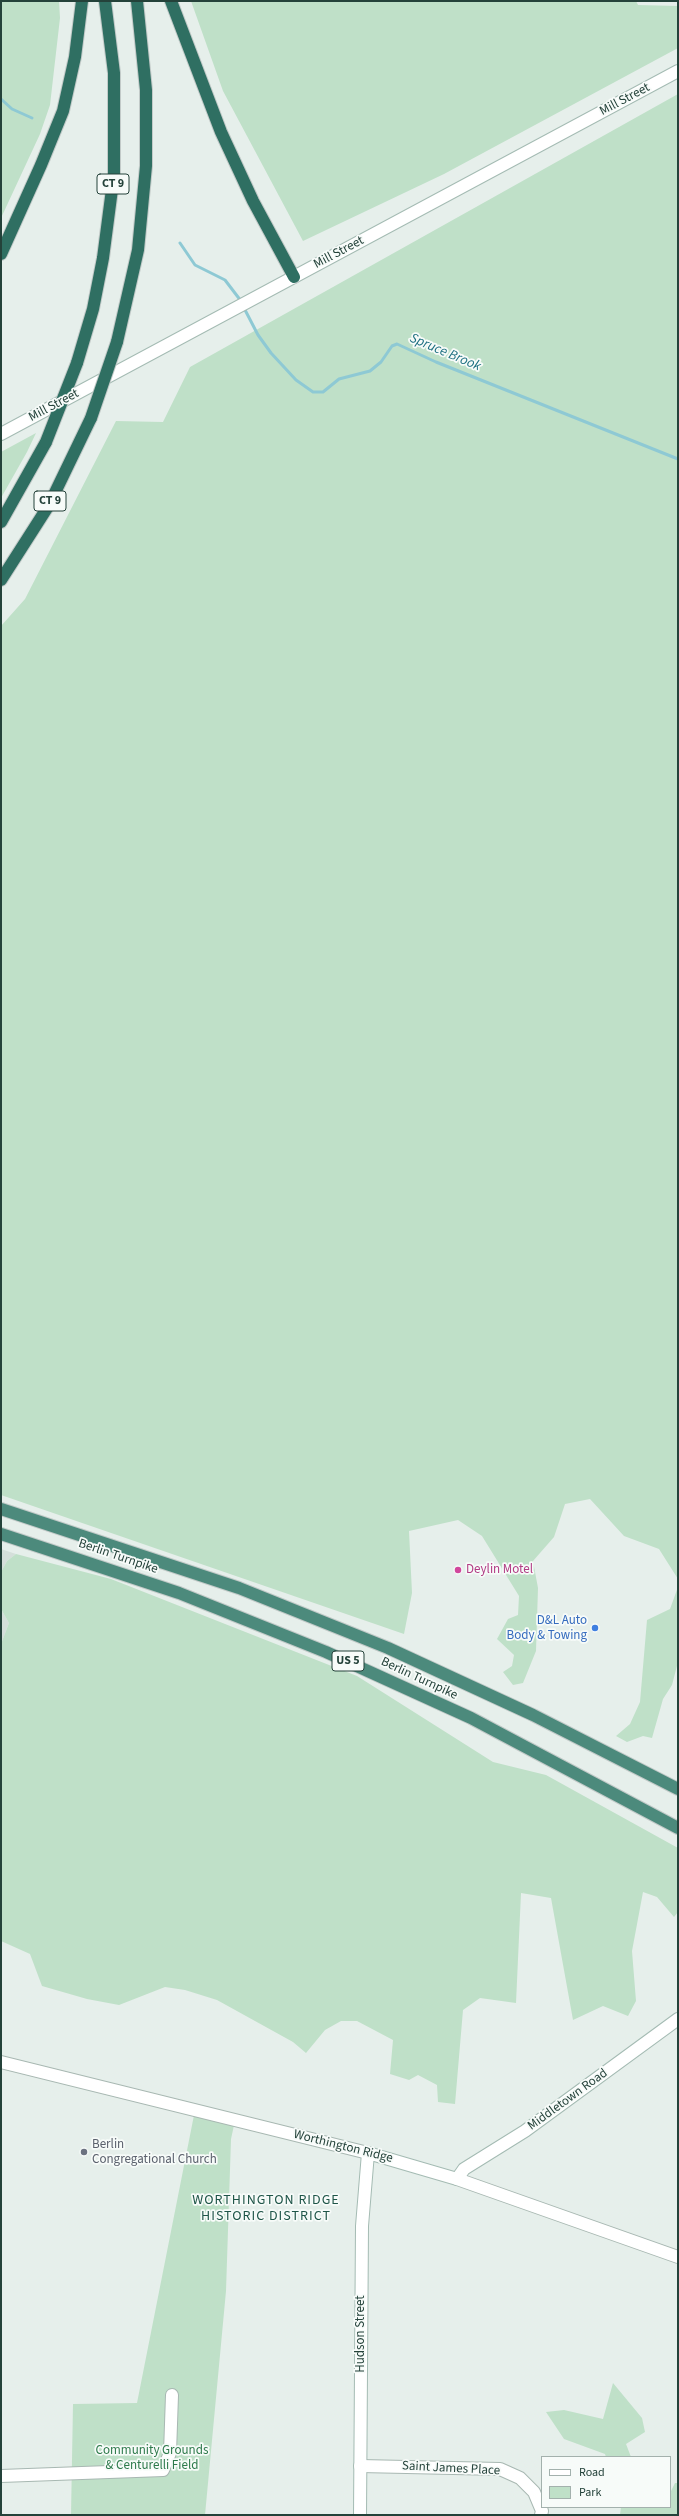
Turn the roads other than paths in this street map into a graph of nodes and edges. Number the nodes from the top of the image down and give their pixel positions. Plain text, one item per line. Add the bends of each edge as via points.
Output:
1 (82, 1) edge
2 (105, 1) edge
3 (137, 1) edge
4 (172, 1) edge
5 (678, 71) edge
6 (1, 254) edge
7 (294, 277) junction
8 (1, 434) edge
9 (1, 522) edge
10 (1, 580) edge
11 (1, 1509) edge
12 (1, 1534) edge
13 (678, 1789) edge
14 (678, 1828) edge
15 (678, 2019) edge
16 (1, 2062) edge
17 (368, 2153) junction
18 (457, 2179) junction
19 (678, 2257) edge
20 (172, 2395) dead end
21 (360, 2466) junction
22 (1, 2476) edge
23 (360, 2515) edge
24 (541, 2515) edge

1 - 6 highway via 75,57 63,111
2 - 9 highway, CT 9, bridge via 114,80 114,174 103,258 93,308 77,363 46,442
3 - 10 highway, CT 9, bridge via 146,84 146,166 138,250 117,342 90,418 49,505
4 - 7 highway via 197,74 224,139
5 - 7 main road, Mill Street
7 - 8 main road, Mill Street
11 - 13 highway, Berlin Turnpike / US 5 via 238,1588 381,1645 533,1714
12 - 14 highway, Berlin Turnpike / US 5 via 179,1593 326,1652 471,1718
15 - 18 main road, Middletown Road via 525,2131 464,2169
16 - 17 main road, Worthington Ridge
17 - 18 main road, Worthington Ridge
17 - 21 main road, Hudson Street via 362,2234
18 - 19 main road, Worthington Ridge
20 - 22 main road via 170,2454 163,2470
21 - 23 main road, Hudson Street
21 - 24 main road, Saint James Place via 500,2469 520,2478 534,2492 542,2511

